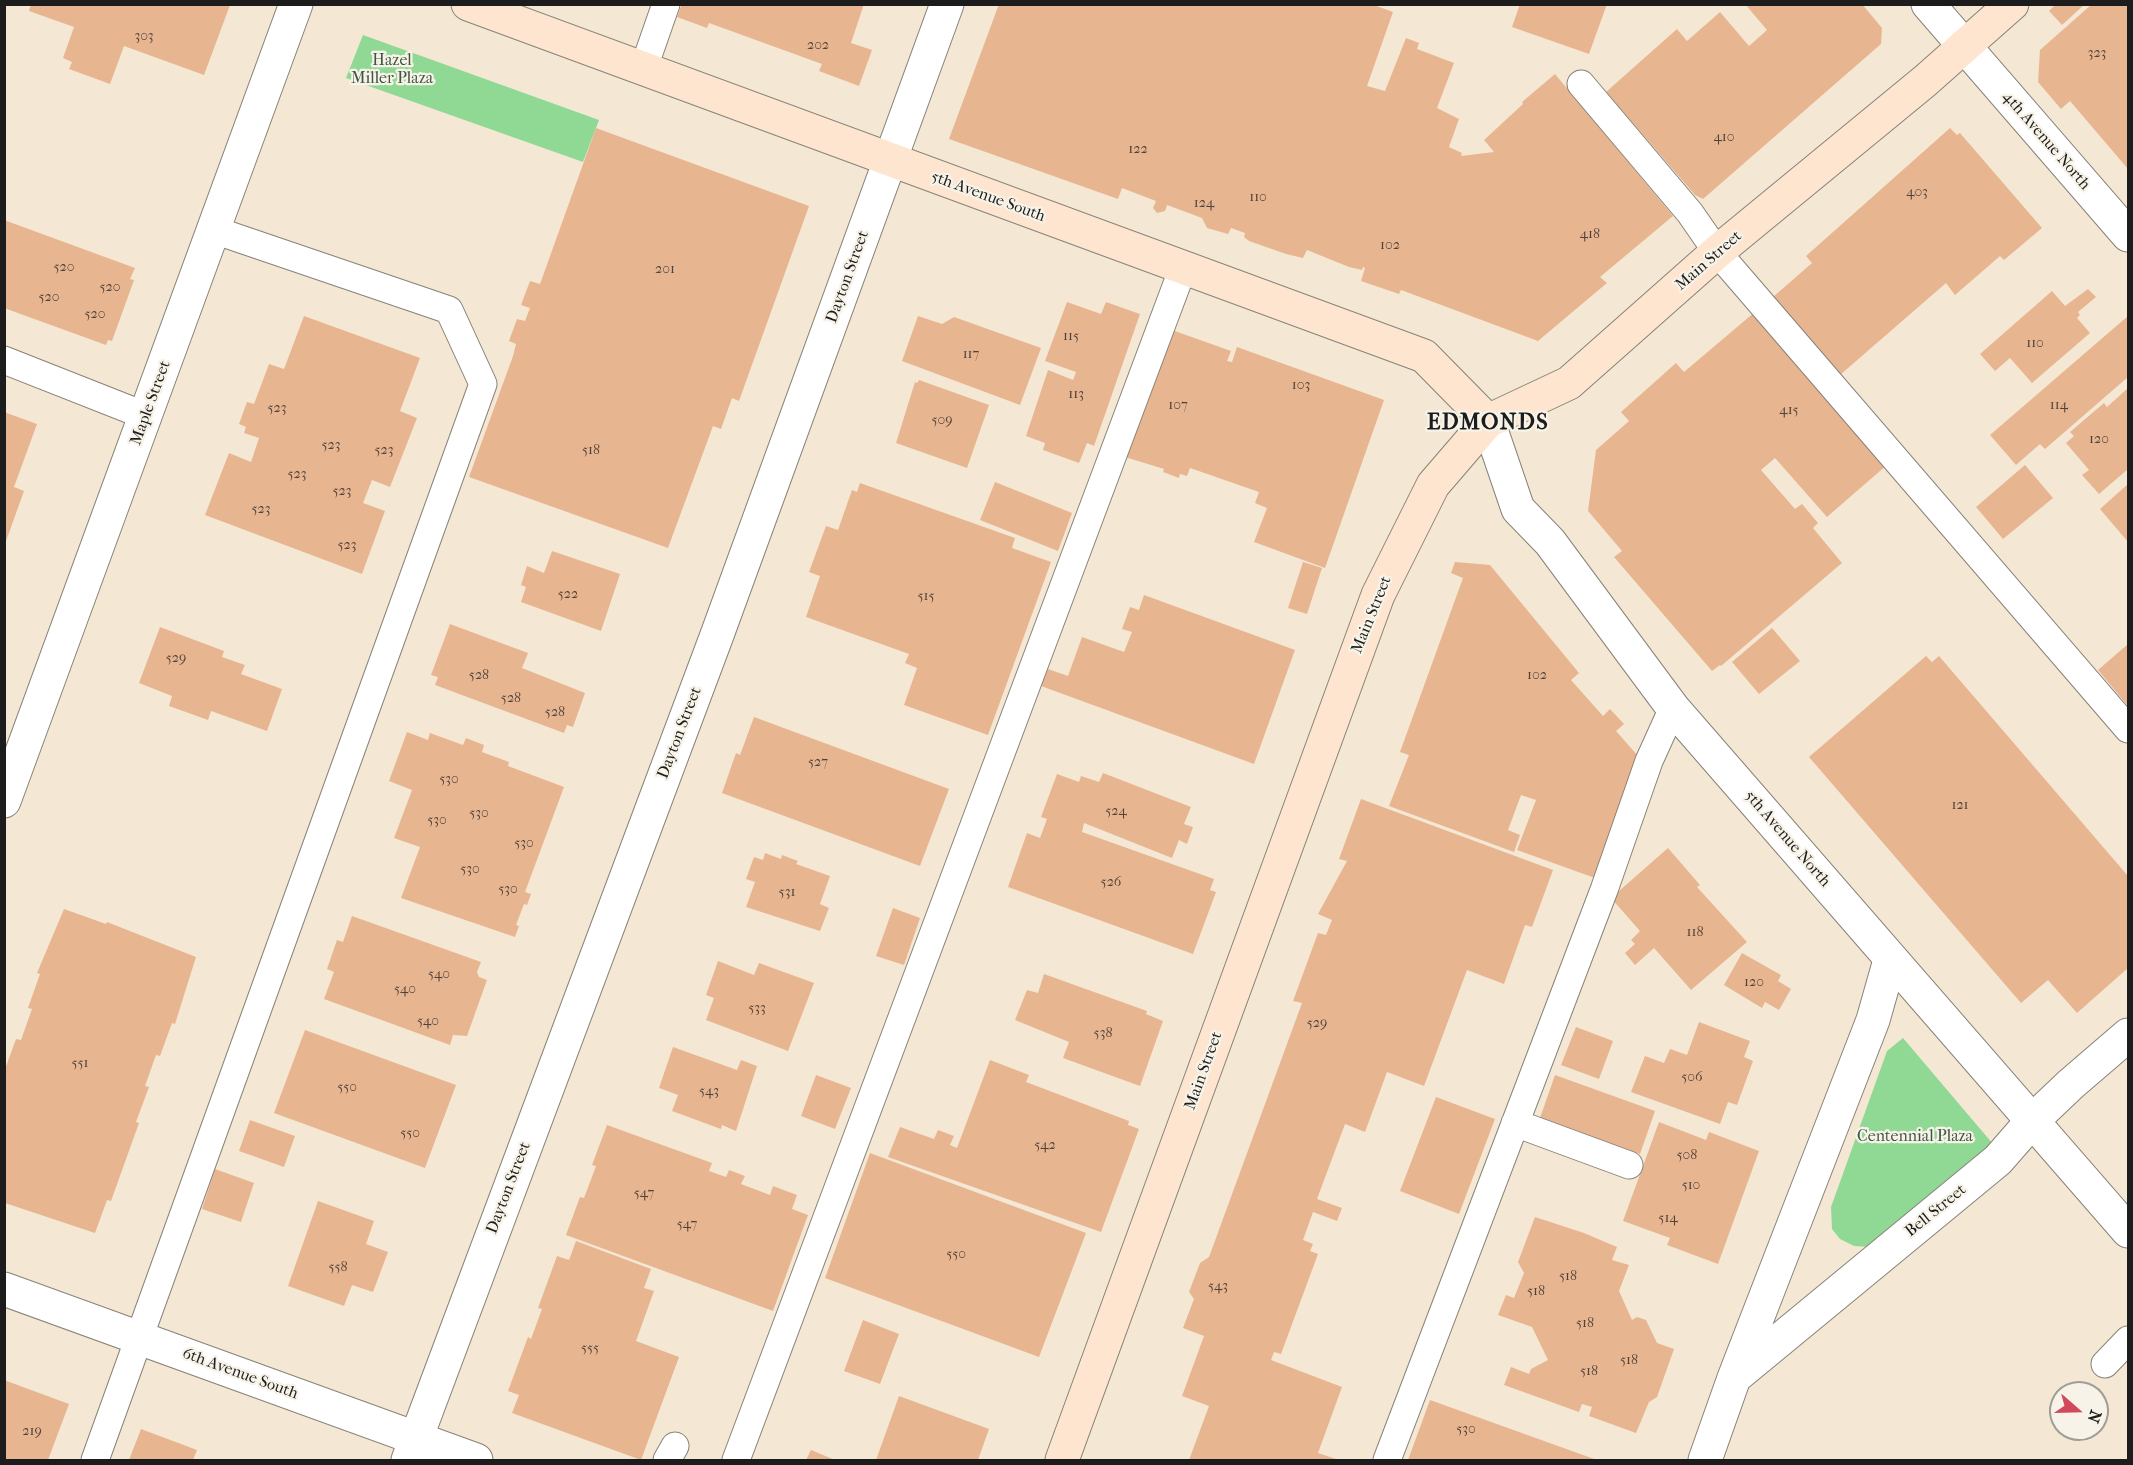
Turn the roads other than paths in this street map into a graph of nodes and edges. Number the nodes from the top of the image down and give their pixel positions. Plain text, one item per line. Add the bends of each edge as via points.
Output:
1 (296, 4) edge
2 (468, 4) edge
3 (666, 4) edge
4 (947, 4) edge
5 (1928, 4) edge
6 (2012, 4) edge
7 (1964, 46) junction
8 (644, 70) junction
9 (1581, 84) dead end
10 (890, 161) junction
11 (214, 230) junction
12 (2128, 235) edge
13 (1718, 252) junction
14 (1183, 268) junction
15 (4, 360) edge
16 (146, 416) junction
17 (1488, 421) junction
18 (1673, 708) junction
19 (2128, 729) edge
20 (4, 801) edge
21 (1890, 960) junction
22 (2128, 1035) edge
23 (2032, 1121) junction
24 (1515, 1123) junction
25 (1629, 1165) dead end
26 (2128, 1231) edge
27 (4, 1289) edge
28 (140, 1338) junction
29 (2128, 1340) edge
30 (2105, 1364) dead end
31 (1734, 1378) junction
32 (412, 1449) edge
33 (95, 1461) edge
34 (476, 1461) edge
35 (736, 1461) edge
36 (1062, 1461) edge
37 (1387, 1461) edge
38 (1705, 1461) edge

1 - 11 street, Maple Street
2 - 8 main road, 5th Avenue South
3 - 8 lane
4 - 10 street, Dayton Street
5 - 7 street, 4th Avenue North
6 - 7 main road, Main Street
7 - 12 street, 4th Avenue North
7 - 13 main road, Main Street
8 - 10 main road, 5th Avenue South
9 - 13 lane
10 - 14 main road, 5th Avenue South
10 - 32 street, Dayton Street
11 - 16 street, Maple Street
11 - 28 lane via 449,310 483,384
13 - 17 main road, Main Street via 1569,383
13 - 19 lane
14 - 17 main road, 5th Avenue South via 1424,356
14 - 35 lane
15 - 16 lane
16 - 20 street, Maple Street
17 - 18 street, 5th Avenue North via 1518,509 1550,542
17 - 36 main road, Main Street via 1433,485 1378,595
18 - 21 street, 5th Avenue North
18 - 24 lane via 1649,761
21 - 23 street, 5th Avenue North
21 - 31 street via 1873,1020
22 - 23 street, Bell Street
23 - 26 street, 5th Avenue North
23 - 31 street, Bell Street via 1998,1160
24 - 25 lane
24 - 37 lane
27 - 28 street, 6th Avenue South
28 - 32 street, 6th Avenue South
28 - 33 lane
29 - 30 lane
31 - 38 street
32 - 34 street, 6th Avenue South

